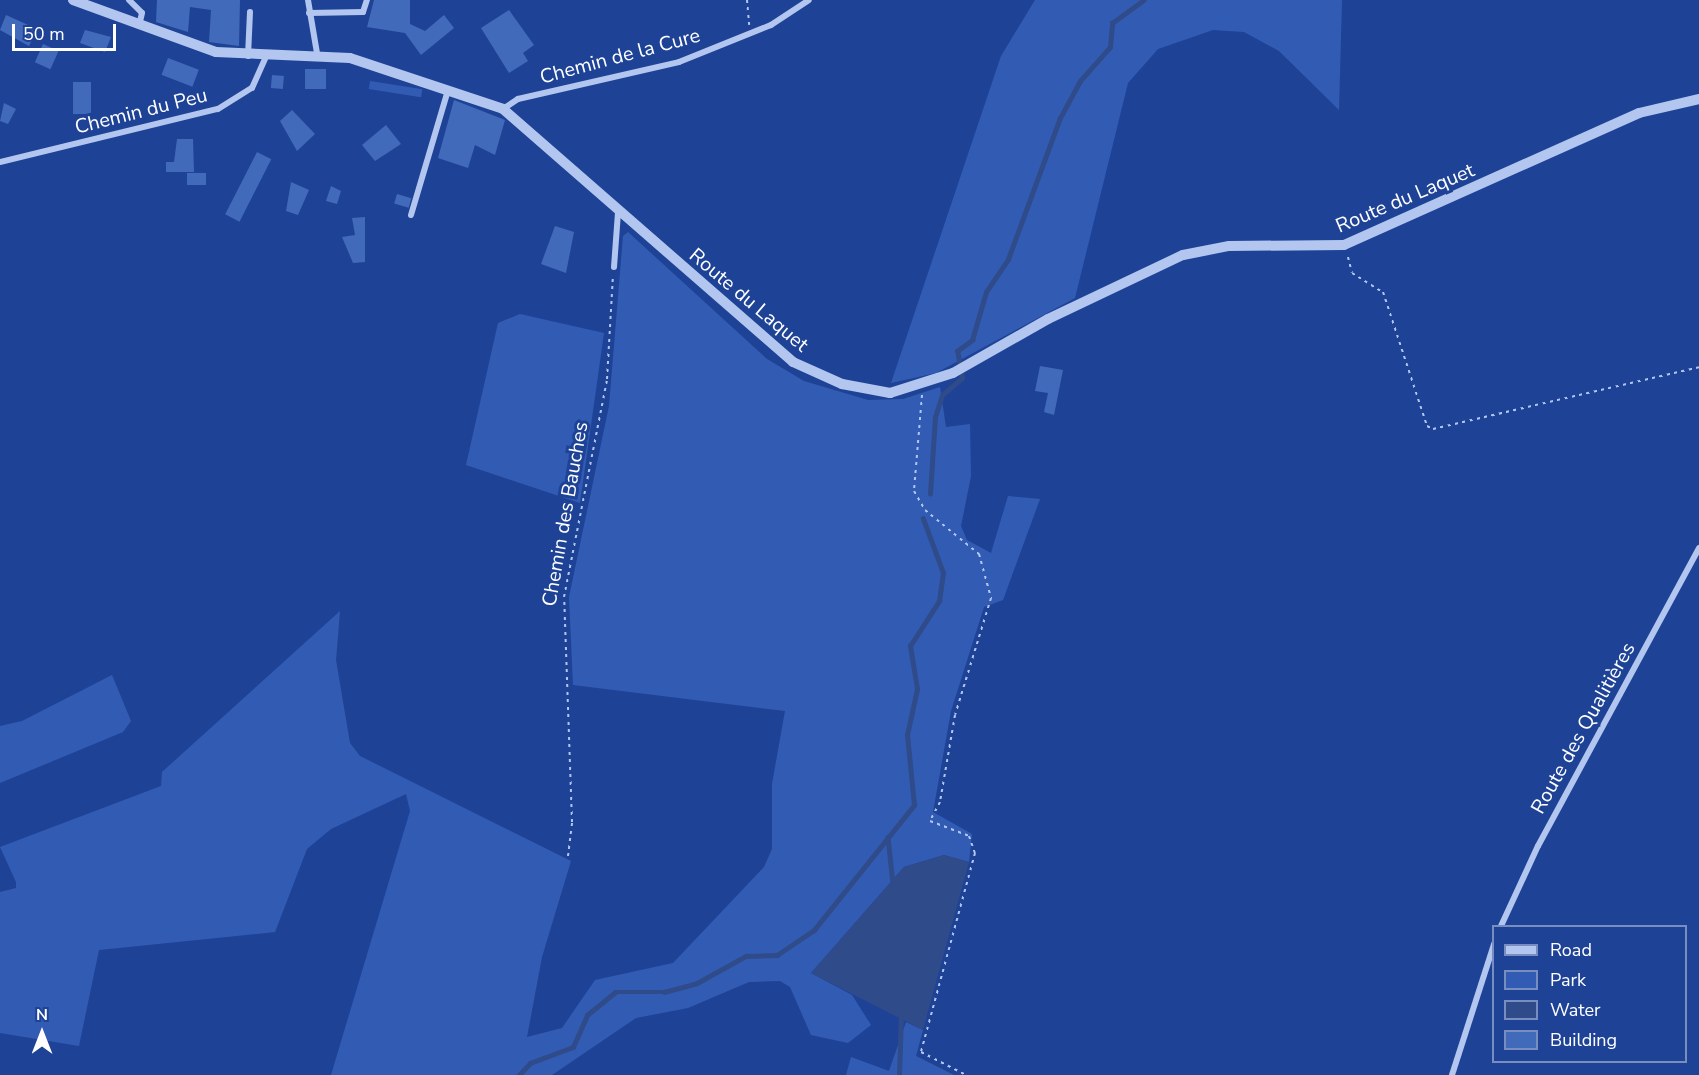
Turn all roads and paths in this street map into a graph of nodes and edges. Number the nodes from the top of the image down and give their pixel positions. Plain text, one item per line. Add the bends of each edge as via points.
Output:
1 (73, 0) edge
2 (129, 0) edge
3 (308, 0) edge
4 (367, 0) edge
5 (747, 0) edge
6 (809, 0) edge
7 (250, 12) dead end
8 (309, 13) junction
9 (139, 26) junction
10 (747, 36) junction
11 (317, 53) junction
12 (248, 56) junction
13 (266, 57) junction
14 (448, 90) junction
15 (1699, 99) edge
16 (503, 109) junction
17 (0, 162) edge
18 (618, 213) junction
19 (411, 215) dead end
20 (1355, 241) junction
21 (614, 267) joint
22 (1699, 367) edge
23 (923, 386) junction
24 (1699, 548) edge
25 (568, 856) dead end
26 (1502, 925) edge
27 (1492, 950) edge
28 (966, 1075) edge
29 (1452, 1075) edge

1 - 9 street, Route du Laquet
2 - 9 street via 142,13
3 - 8 street
4 - 8 street via 363,12
5 - 10 path
6 - 10 street, Chemin de la Cure
7 - 12 street
8 - 11 street
9 - 12 street, Route du Laquet via 195,46
10 - 16 street, Chemin de la Cure via 679,62 518,99
11 - 13 street, Route du Laquet
11 - 14 street, Route du Laquet via 350,57
12 - 13 street, Route du Laquet
13 - 17 street, Chemin du Peu via 252,88 218,109
14 - 16 street, Route du Laquet
14 - 19 street
15 - 20 street, Route du Laquet via 1639,113
16 - 18 street, Route du Laquet
18 - 21 street
18 - 23 street, Route du Laquet via 810,373 874,392
20 - 22 path via 1348,265 1383,292 1427,426 1433,429
20 - 23 street, Route du Laquet via 1329,248 1229,246 1182,255
21 - 25 path, Chemin des Bauches via 607,379 564,597 572,822
23 - 28 path via 914,491 925,510 979,554 991,598 955,715 940,802 930,821 969,836 975,853 921,1052
24 - 26 street, Route des Qualitières via 1538,846
27 - 29 street

